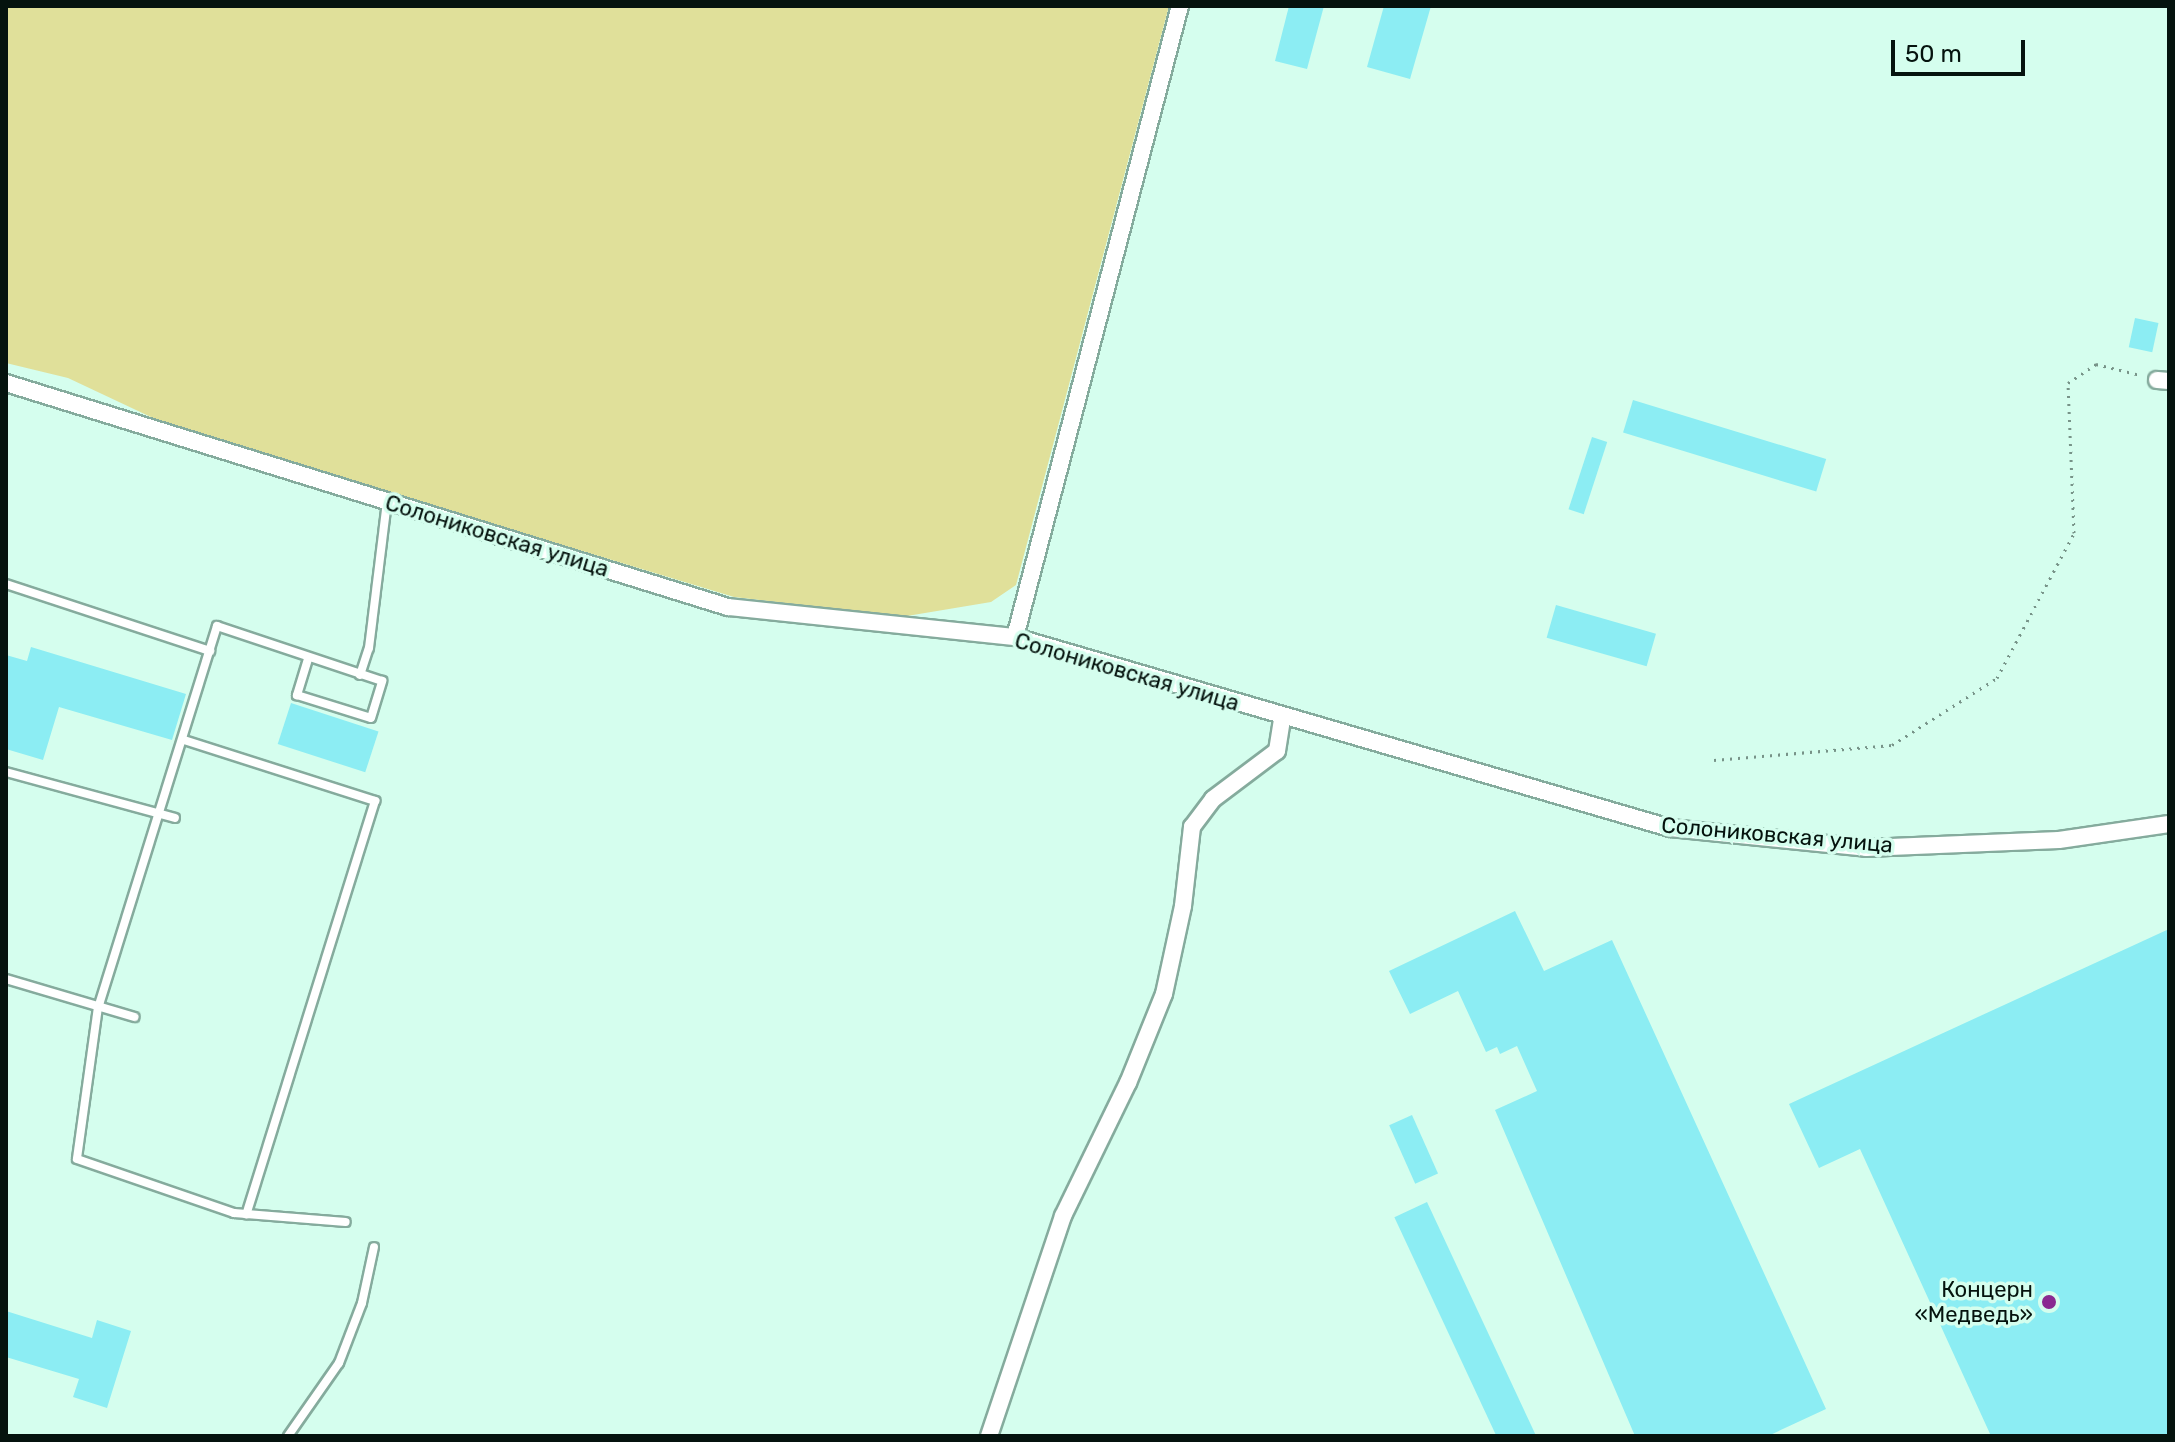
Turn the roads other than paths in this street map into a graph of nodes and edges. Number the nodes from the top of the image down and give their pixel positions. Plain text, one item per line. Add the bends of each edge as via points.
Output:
1 (1180, 6) edge
2 (6, 383) edge
3 (387, 502) junction
4 (6, 584) edge
5 (1015, 637) junction
6 (210, 651) junction
7 (308, 659) junction
8 (360, 675) junction
9 (1282, 718) junction
10 (184, 740) junction
11 (6, 772) edge
12 (162, 815) junction
13 (175, 818) dead end
14 (2169, 824) edge
15 (6, 979) edge
16 (98, 1007) junction
17 (134, 1017) dead end
18 (246, 1214) junction
19 (346, 1222) dead end
20 (374, 1247) dead end
21 (288, 1436) edge
22 (989, 1436) edge

1 - 5 street
2 - 3 street, Солониковская улица
3 - 5 street, Солониковская улица via 728,607
3 - 8 lane via 369,648
4 - 6 lane
5 - 9 street, Солониковская улица
6 - 7 lane via 217,626
6 - 10 lane
7 - 8 lane
7 - 8 lane via 297,695 371,718 382,681
9 - 14 street, Солониковская улица via 1670,828 1866,848 2059,840
9 - 22 street via 1277,751 1213,799 1192,827 1183,906 1164,994 1128,1083 1063,1216
10 - 12 lane
10 - 18 lane via 375,801
11 - 12 lane
12 - 13 lane
12 - 16 lane
15 - 16 lane
16 - 17 lane
16 - 18 lane via 77,1159
18 - 19 lane
20 - 21 lane via 362,1303 339,1363

